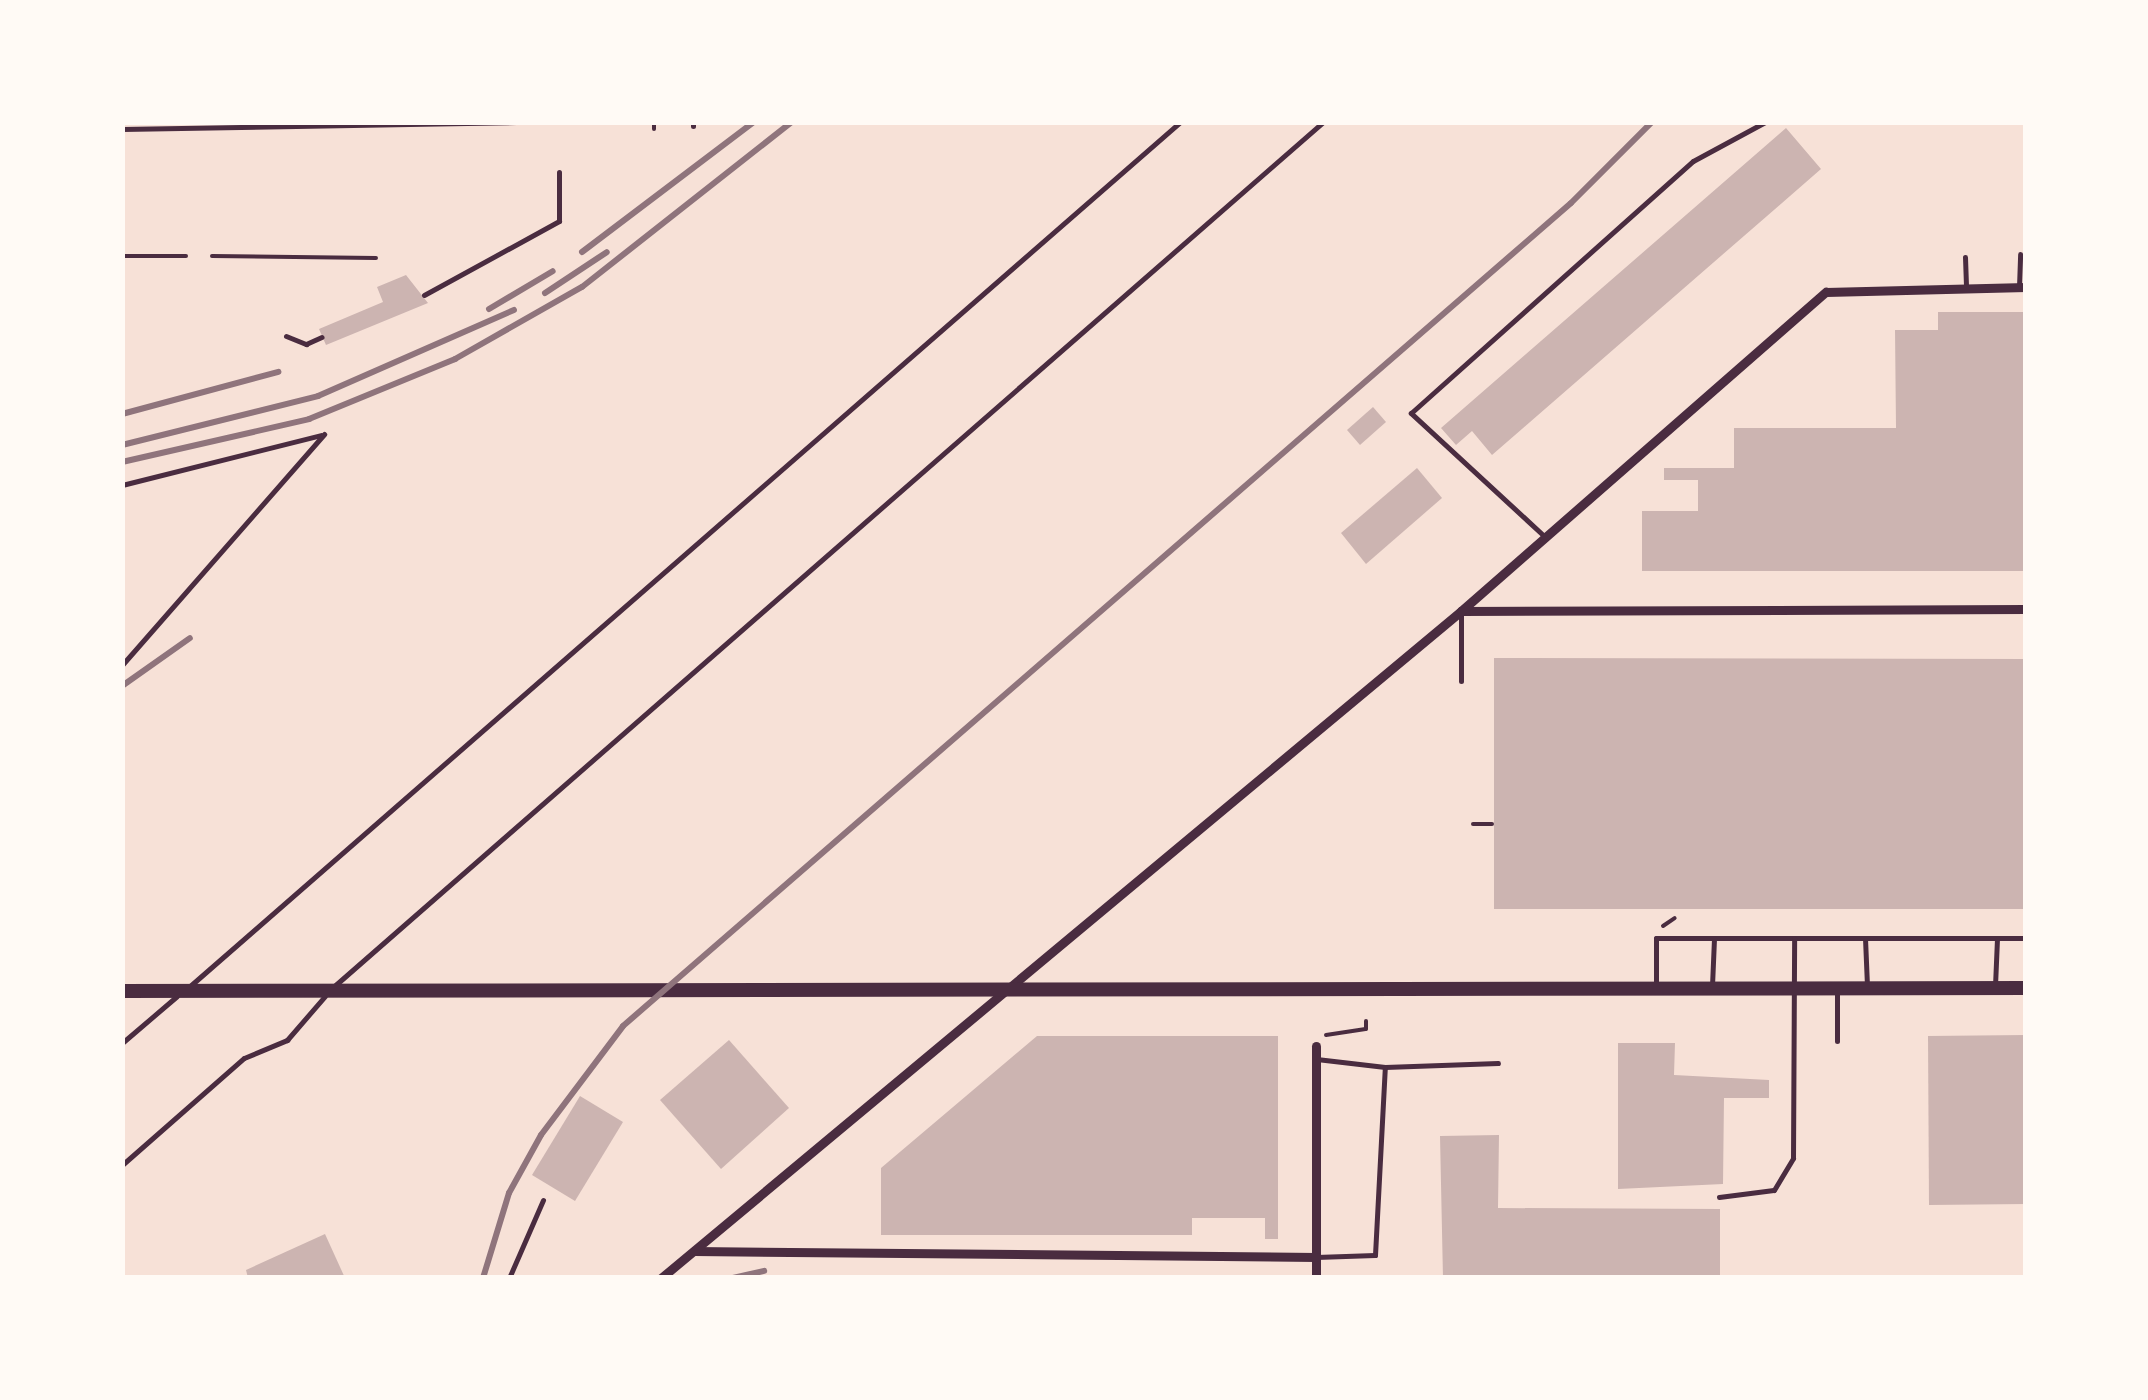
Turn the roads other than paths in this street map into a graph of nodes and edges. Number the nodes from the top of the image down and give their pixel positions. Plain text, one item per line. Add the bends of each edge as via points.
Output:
1 (516, 122) edge
2 (1180, 122) edge
3 (1323, 122) edge
4 (1765, 122) edge
5 (199, 126) edge
6 (122, 130) edge
7 (559, 172) dead end
8 (2020, 254) dead end
9 (1965, 258) dead end
10 (1966, 288) junction
11 (2022, 288) edge
12 (424, 295) dead end
13 (286, 336) dead end
14 (322, 337) dead end
15 (122, 485) edge
16 (1544, 535) junction
17 (2026, 608) edge
18 (1461, 612) junction
19 (122, 665) edge
20 (1460, 682) dead end
21 (1714, 938) junction
22 (1794, 938) junction
23 (1865, 938) junction
24 (1997, 938) junction
25 (2026, 938) edge
26 (1994, 988) junction
27 (2026, 988) edge
28 (1712, 989) junction
29 (1792, 989) junction
30 (1837, 989) junction
31 (1867, 989) junction
32 (1656, 990) junction
33 (122, 992) edge
34 (1837, 1040) dead end
35 (122, 1043) edge
36 (1316, 1046) road end
37 (1316, 1058) junction
38 (1498, 1063) dead end
39 (1385, 1067) junction
40 (122, 1166) edge
41 (1720, 1197) dead end
42 (544, 1200) dead end
43 (692, 1252) junction
44 (1316, 1257) junction
45 (509, 1278) edge
46 (661, 1278) edge
47 (1316, 1278) edge

1 - 5 lane
2 - 35 lane
3 - 40 lane via 362,952 287,1040 244,1058
4 - 16 lane via 1692,161 1411,413
5 - 6 lane
7 - 12 lane via 559,222
8 - 11 lane
9 - 10 lane
10 - 11 street
10 - 16 street via 1826,292
13 - 14 lane via 306,344
15 - 19 lane via 324,434
16 - 18 street
17 - 18 street
18 - 20 lane
18 - 43 street
21 - 22 lane
21 - 28 lane
21 - 32 lane via 1656,938
22 - 23 lane
22 - 29 lane
23 - 24 lane
23 - 31 lane
24 - 25 lane
24 - 26 lane
26 - 27 main road
26 - 31 main road
28 - 29 main road
28 - 32 main road
29 - 30 main road
29 - 41 lane via 1790,1167 1774,1190
30 - 31 main road
30 - 34 lane
32 - 33 main road
36 - 37 street
37 - 39 lane
37 - 44 street
38 - 39 lane
39 - 44 lane via 1375,1255
42 - 45 lane
43 - 44 street
43 - 46 street
44 - 47 street

